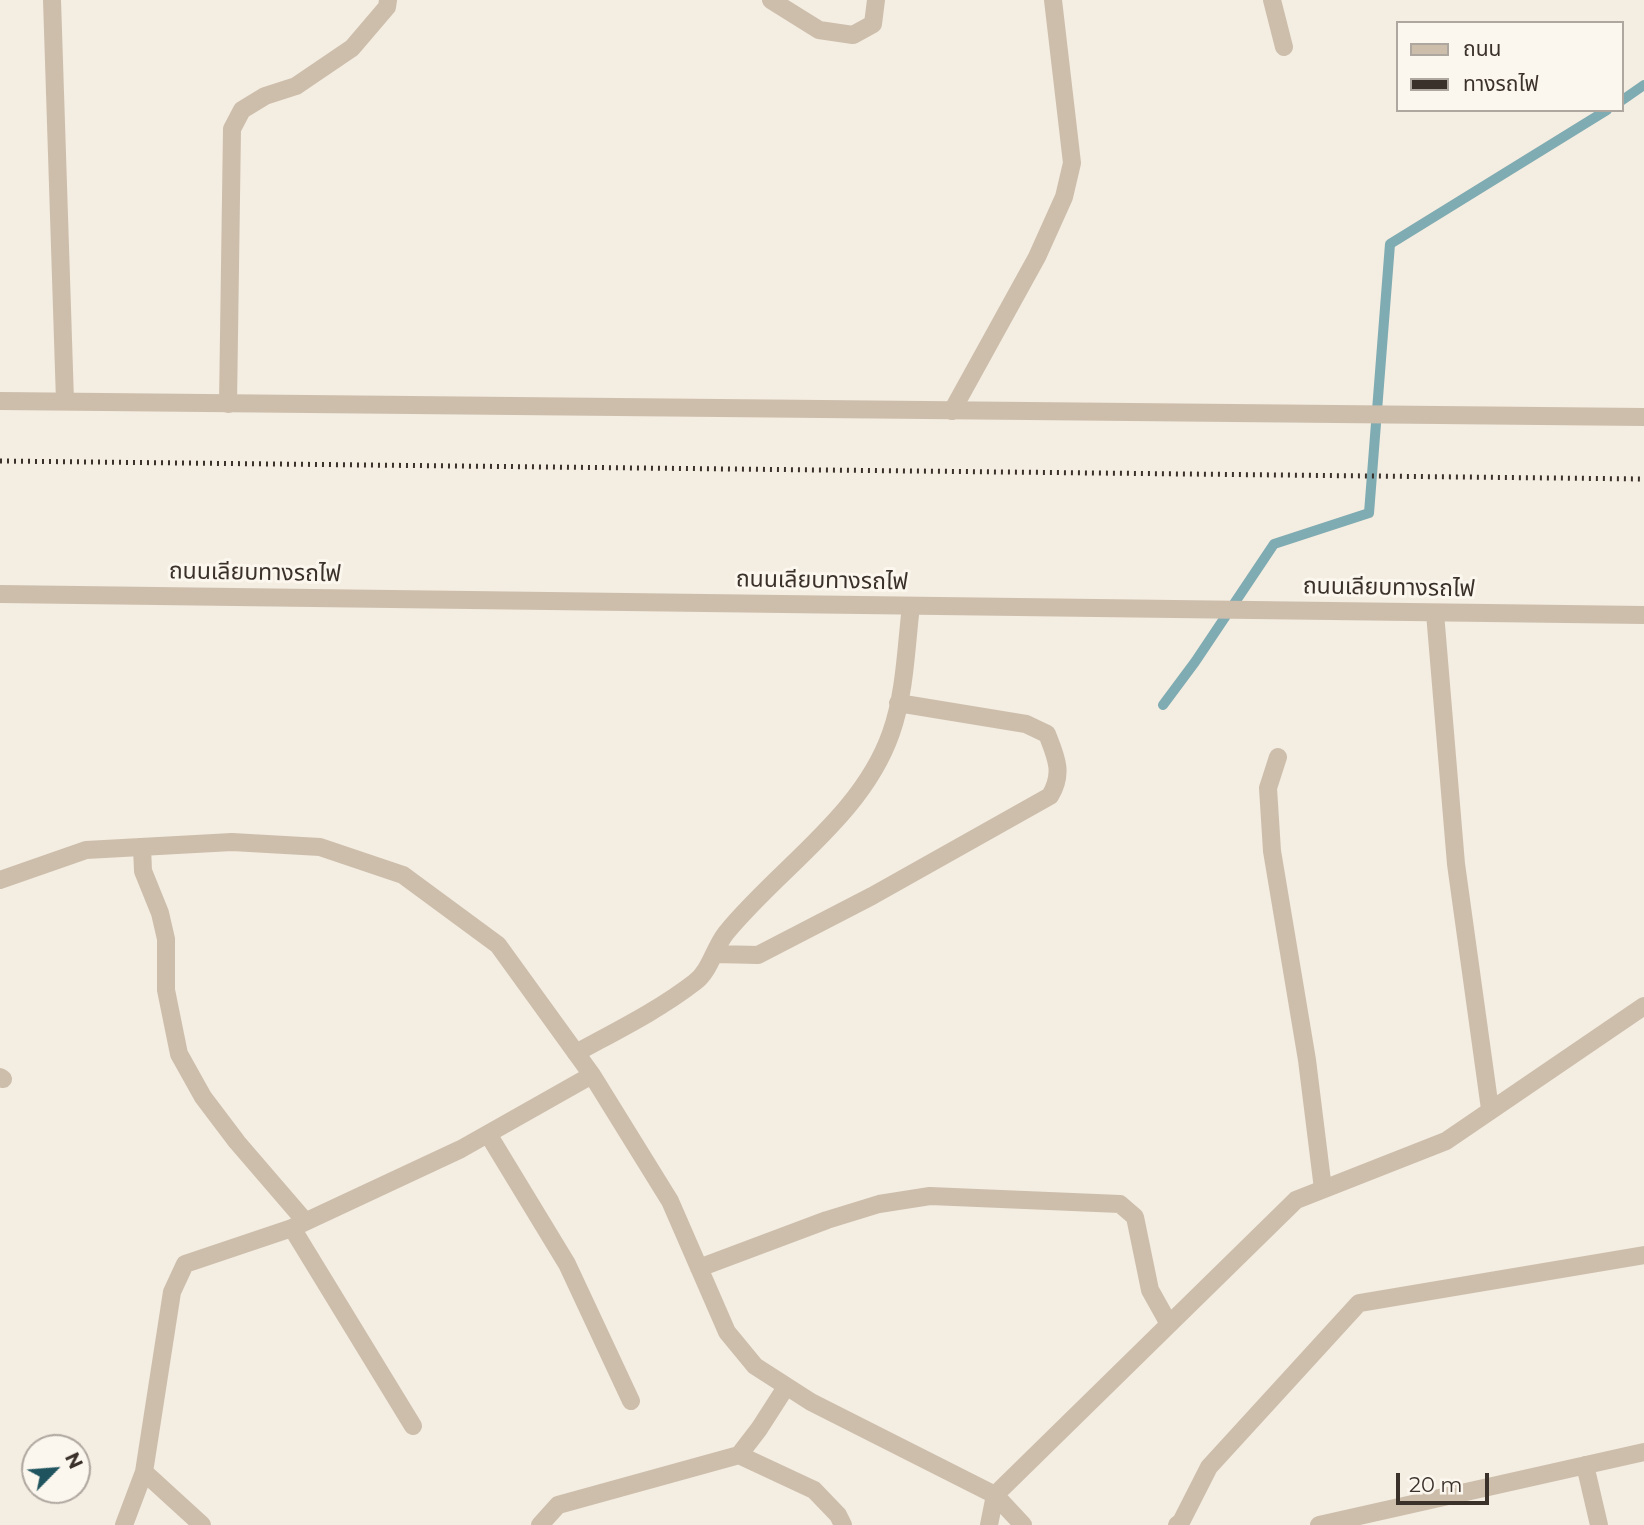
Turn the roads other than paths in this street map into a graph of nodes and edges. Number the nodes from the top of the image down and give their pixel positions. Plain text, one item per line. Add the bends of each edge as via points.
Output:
1 (52, 0) edge
2 (388, 0) edge
3 (771, 0) edge
4 (876, 0) edge
5 (1053, 0) edge
6 (1272, 0) edge
7 (1284, 47) dead end
8 (0, 401) edge
9 (65, 401) junction
10 (228, 404) junction
11 (952, 411) junction
12 (1644, 417) edge
13 (0, 594) edge
14 (911, 607) junction
15 (1434, 613) junction
16 (1644, 615) edge
17 (898, 703) junction
18 (1278, 757) dead end
19 (142, 847) junction
20 (0, 880) edge
21 (715, 954) junction
22 (1644, 1006) edge
23 (576, 1053) junction
24 (592, 1075) junction
25 (1490, 1109) junction
26 (488, 1134) junction
27 (1323, 1189) junction
28 (298, 1225) junction
29 (1644, 1255) edge
30 (699, 1268) junction
31 (1169, 1324) junction
32 (786, 1387) junction
33 (631, 1401) dead end
34 (413, 1426) dead end
35 (1644, 1452) edge
36 (739, 1455) junction
37 (1585, 1465) junction
38 (144, 1472) junction
39 (995, 1495) junction
40 (1350, 1522) edge
41 (1184, 1524) edge
42 (124, 1525) edge
43 (202, 1525) edge
44 (540, 1525) edge
45 (843, 1525) edge
46 (989, 1525) edge
47 (1023, 1525) edge
48 (1319, 1525) edge
49 (1599, 1525) edge

1 - 9 street
2 - 10 street via 387,8 352,48 296,86 242,110 232,129
3 - 4 street via 819,30 853,35 873,24
5 - 11 street via 1073,163 1065,197
6 - 7 street
8 - 9 street
9 - 10 street
10 - 11 street
11 - 12 street
13 - 14 street, ถนนเลียบทางรถไฟ
14 - 15 street, ถนนเลียบทางรถไฟ
14 - 17 street
15 - 16 street, ถนนเลียบทางรถไฟ
15 - 25 street via 1456,864
17 - 21 street via 888,741 860,791 736,922
17 - 21 street via 1037,729 1047,734 1058,764 1058,783 1050,796 758,955
18 - 27 street via 1268,788 1272,851
19 - 20 street via 86,850
19 - 23 street via 232,842 320,847 403,876 498,946
19 - 28 street via 143,871 166,939 166,990 179,1054 203,1097
21 - 23 street via 698,980 670,1000
22 - 25 street
23 - 24 street
24 - 26 street
24 - 30 street via 670,1201
25 - 27 street via 1446,1141
26 - 28 street
26 - 33 street via 567,1264
27 - 31 street via 1296,1200
28 - 34 street
28 - 38 street via 185,1264 172,1292
29 - 41 street via 1359,1303 1209,1467
30 - 31 street via 827,1220 930,1196 1120,1204 1135,1217 1150,1290
30 - 32 street via 727,1332 755,1366
31 - 39 street
32 - 36 street
32 - 39 street
35 - 37 street
36 - 44 street via 558,1505
36 - 45 street via 814,1490
37 - 40 street
37 - 49 street
38 - 42 street
38 - 43 street
39 - 46 street
39 - 47 street
40 - 48 street

